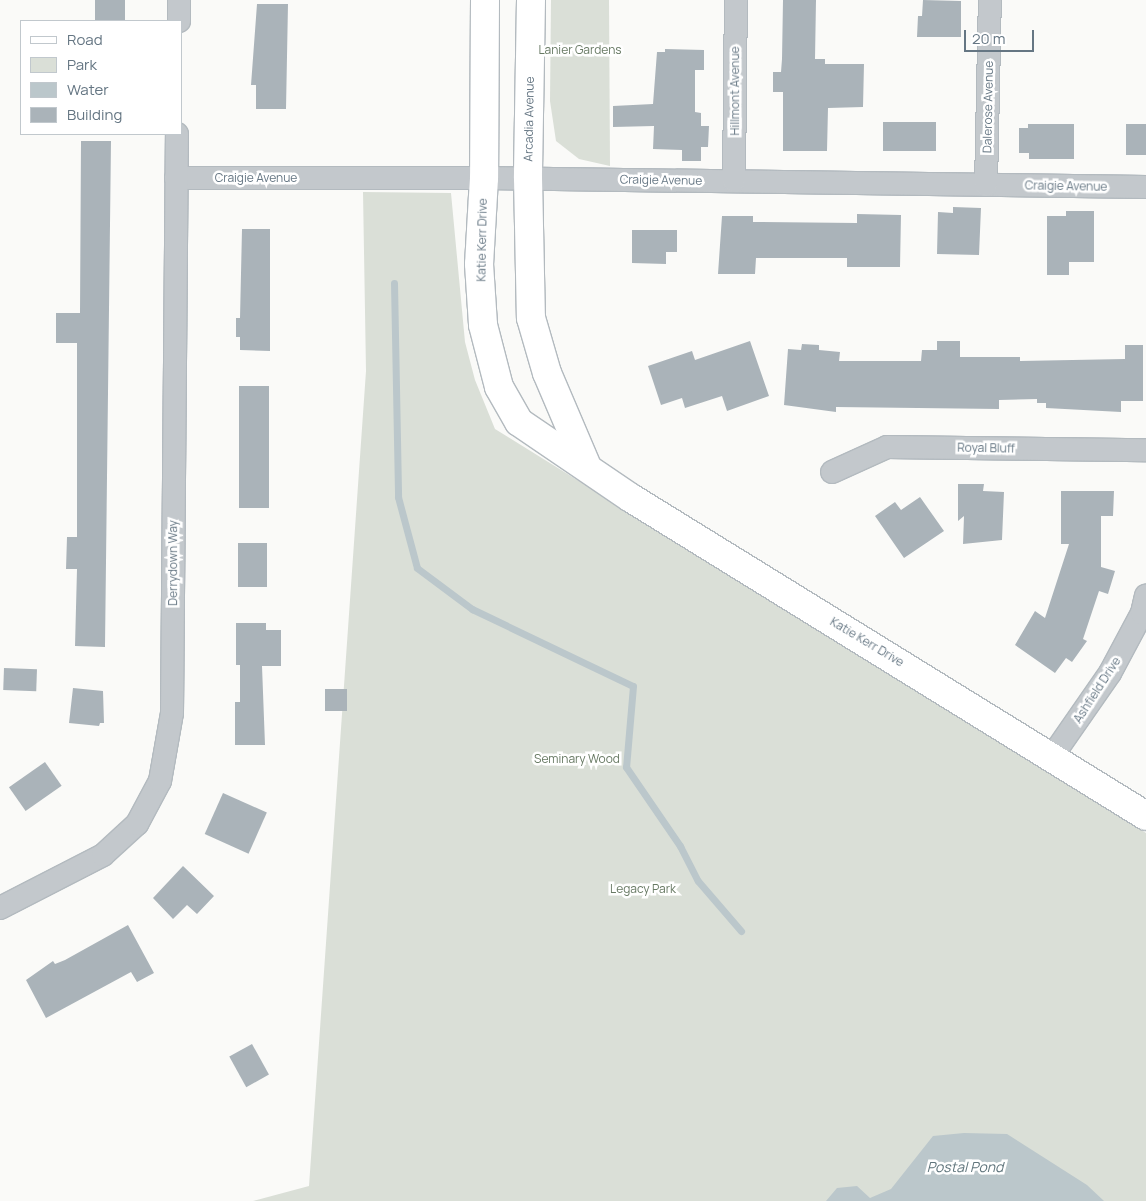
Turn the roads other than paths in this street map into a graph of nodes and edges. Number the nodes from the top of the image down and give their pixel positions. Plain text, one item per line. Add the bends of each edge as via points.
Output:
1 (179, 0) edge
2 (486, 0) edge
3 (531, 0) edge
4 (736, 0) edge
5 (990, 0) edge
6 (179, 20) edge
7 (177, 135) edge
8 (176, 178) junction
9 (484, 178) junction
10 (528, 178) junction
11 (734, 182) junction
12 (986, 185) junction
13 (1146, 187) edge
14 (1146, 450) edge
15 (587, 467) junction
16 (832, 472) dead end
17 (1146, 595) edge
18 (1053, 756) junction
19 (1146, 816) edge
20 (0, 908) edge

1 - 6 street
2 - 9 street
3 - 10 street, Arcadia Avenue
4 - 11 street, Hillmont Avenue
5 - 12 street, Dalerose Avenue
7 - 8 street, Derrydown Way
8 - 9 street, Craigie Avenue
8 - 20 street, Derrydown Way via 172,713 160,781 136,824 103,855
9 - 10 street, Craigie Avenue
9 - 15 street, Katie Kerr Drive via 480,281 483,325 499,387 518,422
10 - 11 street, Craigie Avenue
10 - 15 street via 531,318 547,373
11 - 12 street, Craigie Avenue
12 - 13 street, Craigie Avenue
14 - 16 street, Royal Bluff via 887,447
15 - 18 street, Katie Kerr Drive via 631,498
17 - 18 street, Ashfield Drive via 1142,613 1110,673
18 - 19 street, Katie Kerr Drive

